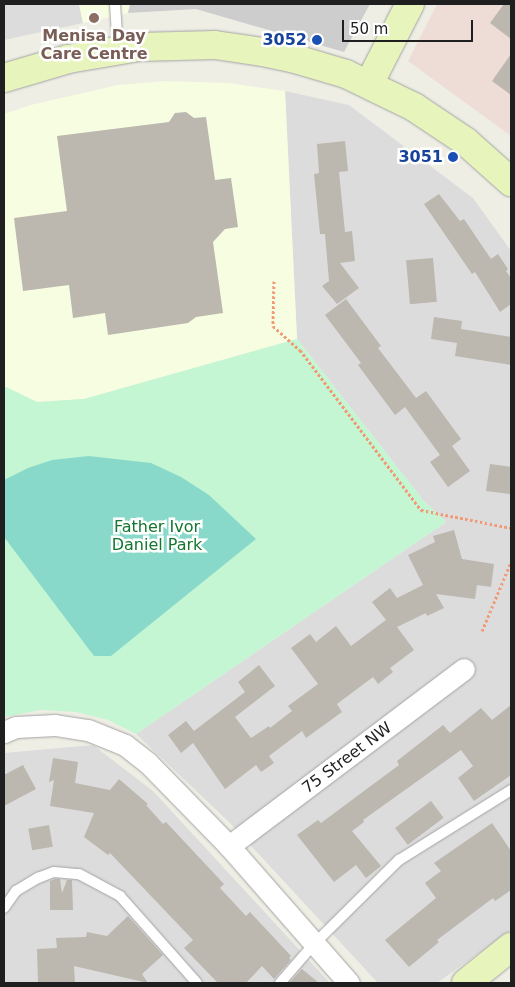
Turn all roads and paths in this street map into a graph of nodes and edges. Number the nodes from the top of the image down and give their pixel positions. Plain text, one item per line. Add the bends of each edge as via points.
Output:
1 (115, 4) edge
2 (410, 4) edge
3 (118, 50) junction
4 (4, 78) edge
5 (369, 84) junction
6 (511, 182) edge
7 (274, 281) dead end
8 (511, 528) edge
9 (511, 562) edge
10 (482, 631) dead end
11 (464, 669) dead end
12 (10, 730) edge
13 (511, 790) edge
14 (229, 846) junction
15 (4, 908) edge
16 (314, 944) junction
17 (511, 947) edge
18 (198, 983) edge
19 (280, 983) edge
20 (350, 983) edge
21 (466, 983) edge

1 - 3 lane
2 - 5 street
3 - 4 street via 68,59
3 - 5 street via 179,45 238,48 319,65
5 - 6 street via 435,119 489,160
7 - 8 path via 273,326 300,350 421,510
9 - 10 path
11 - 14 street, 75 Street NW
12 - 14 street via 55,725 88,730 125,745 148,763
13 - 16 lane via 399,860
14 - 16 street
15 - 18 lane via 16,892 38,878 54,872 79,874 120,896
16 - 19 lane
16 - 20 street
17 - 21 street

